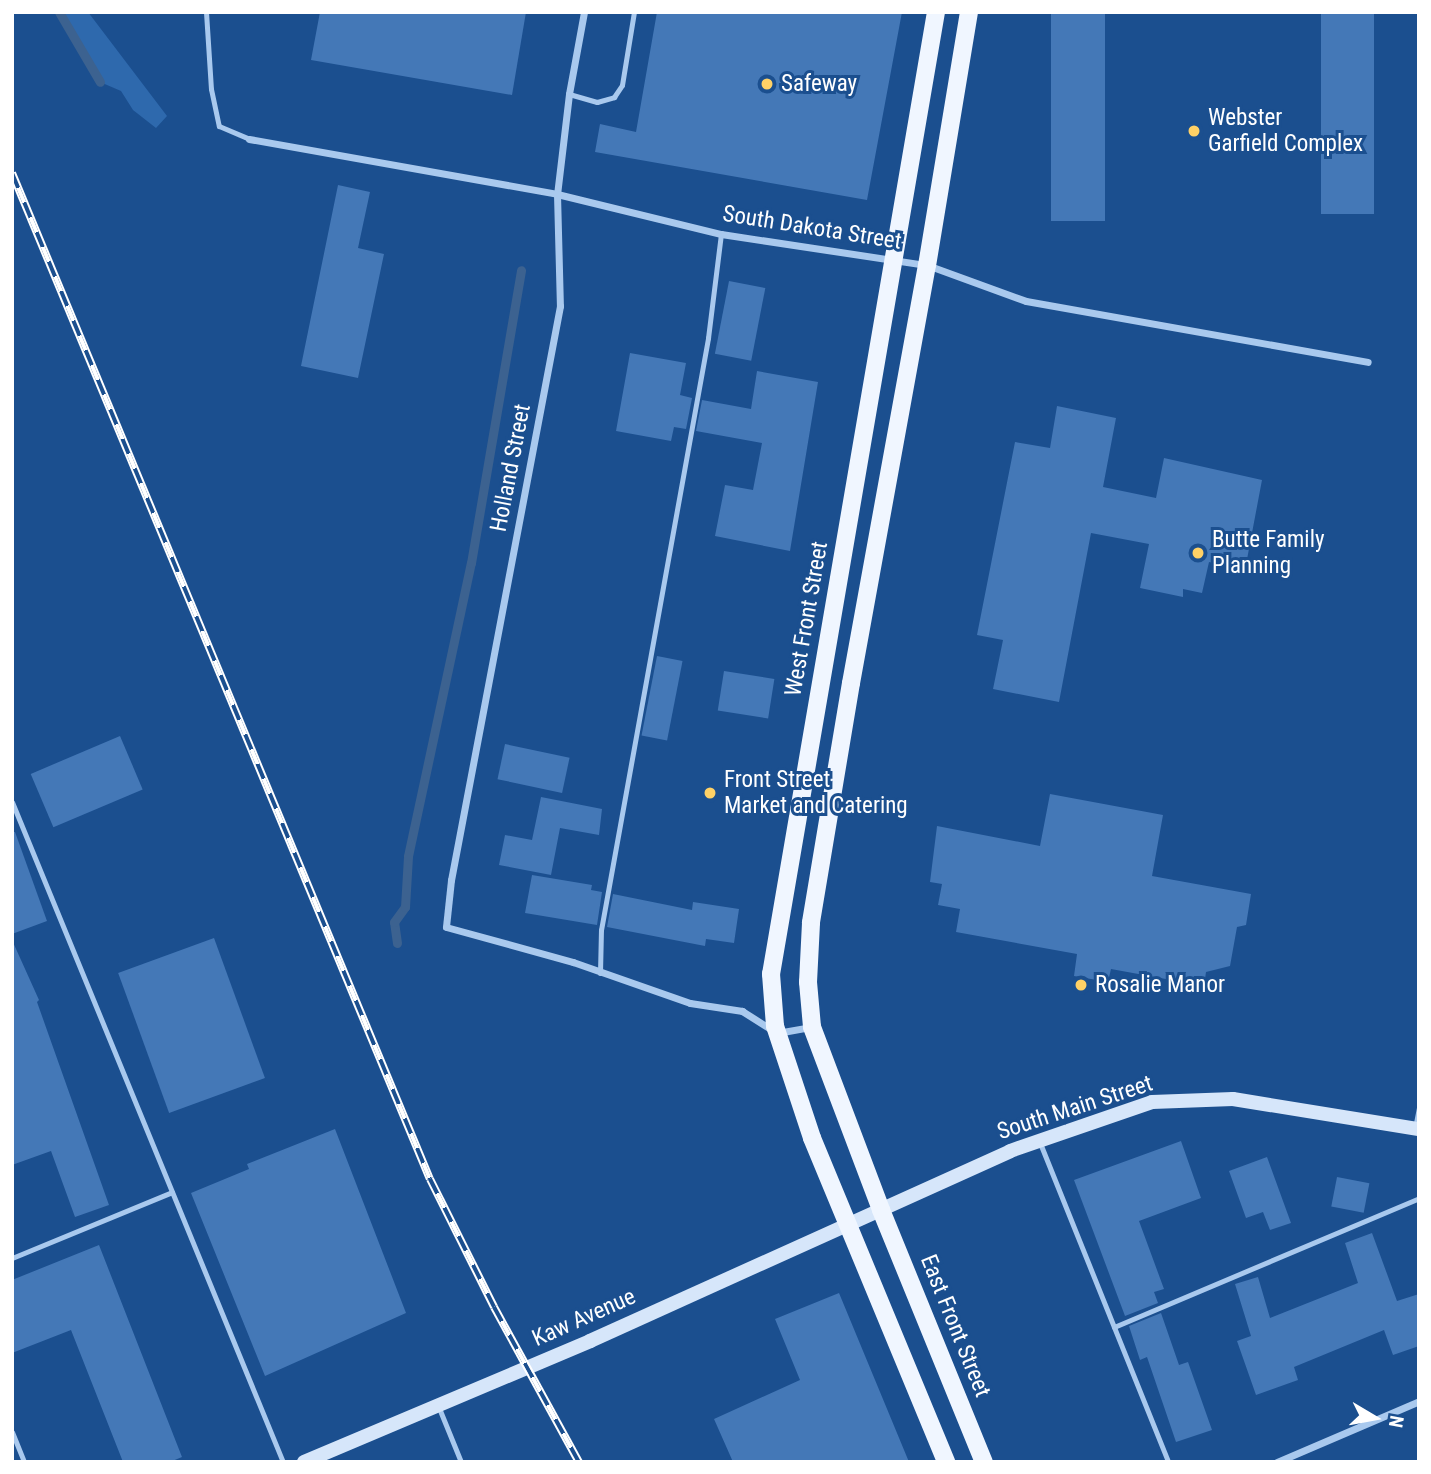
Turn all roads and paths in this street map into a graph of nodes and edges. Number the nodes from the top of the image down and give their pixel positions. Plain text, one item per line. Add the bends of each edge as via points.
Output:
1 (200, 12) edge
2 (584, 12) edge
3 (634, 12) edge
4 (936, 12) edge
5 (969, 12) edge
6 (206, 16) edge
7 (569, 94) junction
8 (249, 139) joint
9 (557, 194) junction
10 (721, 234) junction
11 (894, 261) junction
12 (927, 265) junction
13 (1368, 362) dead end
14 (12, 802) edge
15 (600, 973) junction
16 (812, 1027) junction
17 (777, 1033) junction
18 (1419, 1107) edge
19 (1417, 1128) edge
20 (1039, 1140) junction
21 (172, 1192) junction
22 (1419, 1198) edge
23 (881, 1210) junction
24 (846, 1225) junction
25 (12, 1258) edge
26 (1114, 1327) junction
27 (1419, 1401) edge
28 (438, 1405) junction
29 (12, 1432) edge
30 (24, 1462) edge
31 (283, 1462) edge
32 (304, 1462) edge
33 (461, 1462) edge
34 (946, 1462) edge
35 (984, 1462) edge
36 (1168, 1462) edge
37 (1277, 1462) edge

1 - 6 lane
2 - 7 street, Holland Street
3 - 7 lane via 622,85 614,96 597,102
4 - 11 main road, West Front Street
5 - 12 main road
6 - 8 lane via 211,89 219,126
7 - 9 street, Holland Street
8 - 9 street, South Dakota Street
9 - 10 street, South Dakota Street
9 - 15 street, Holland Street via 560,306 451,880 446,927
10 - 11 street, South Dakota Street
10 - 15 lane via 708,338 601,930
11 - 12 street, South Dakota Street
11 - 17 main road, West Front Street via 771,974
12 - 13 street, South Dakota Street via 1026,301
12 - 16 main road via 811,923 807,982
14 - 21 lane
15 - 17 street via 690,1003 742,1011
16 - 17 street
16 - 23 main road
17 - 24 main road, West Front Street
18 - 19 lane
19 - 20 main road, South Main Street via 1233,1099 1152,1102
20 - 23 main road, South Main Street
20 - 26 lane
21 - 25 lane
21 - 31 lane
22 - 26 lane
23 - 24 main road, Kaw Avenue
23 - 35 main road, East Front Street
24 - 28 main road, Kaw Avenue
24 - 34 main road
26 - 36 lane
27 - 37 street
28 - 32 main road, Kaw Avenue
28 - 33 lane
29 - 30 lane

